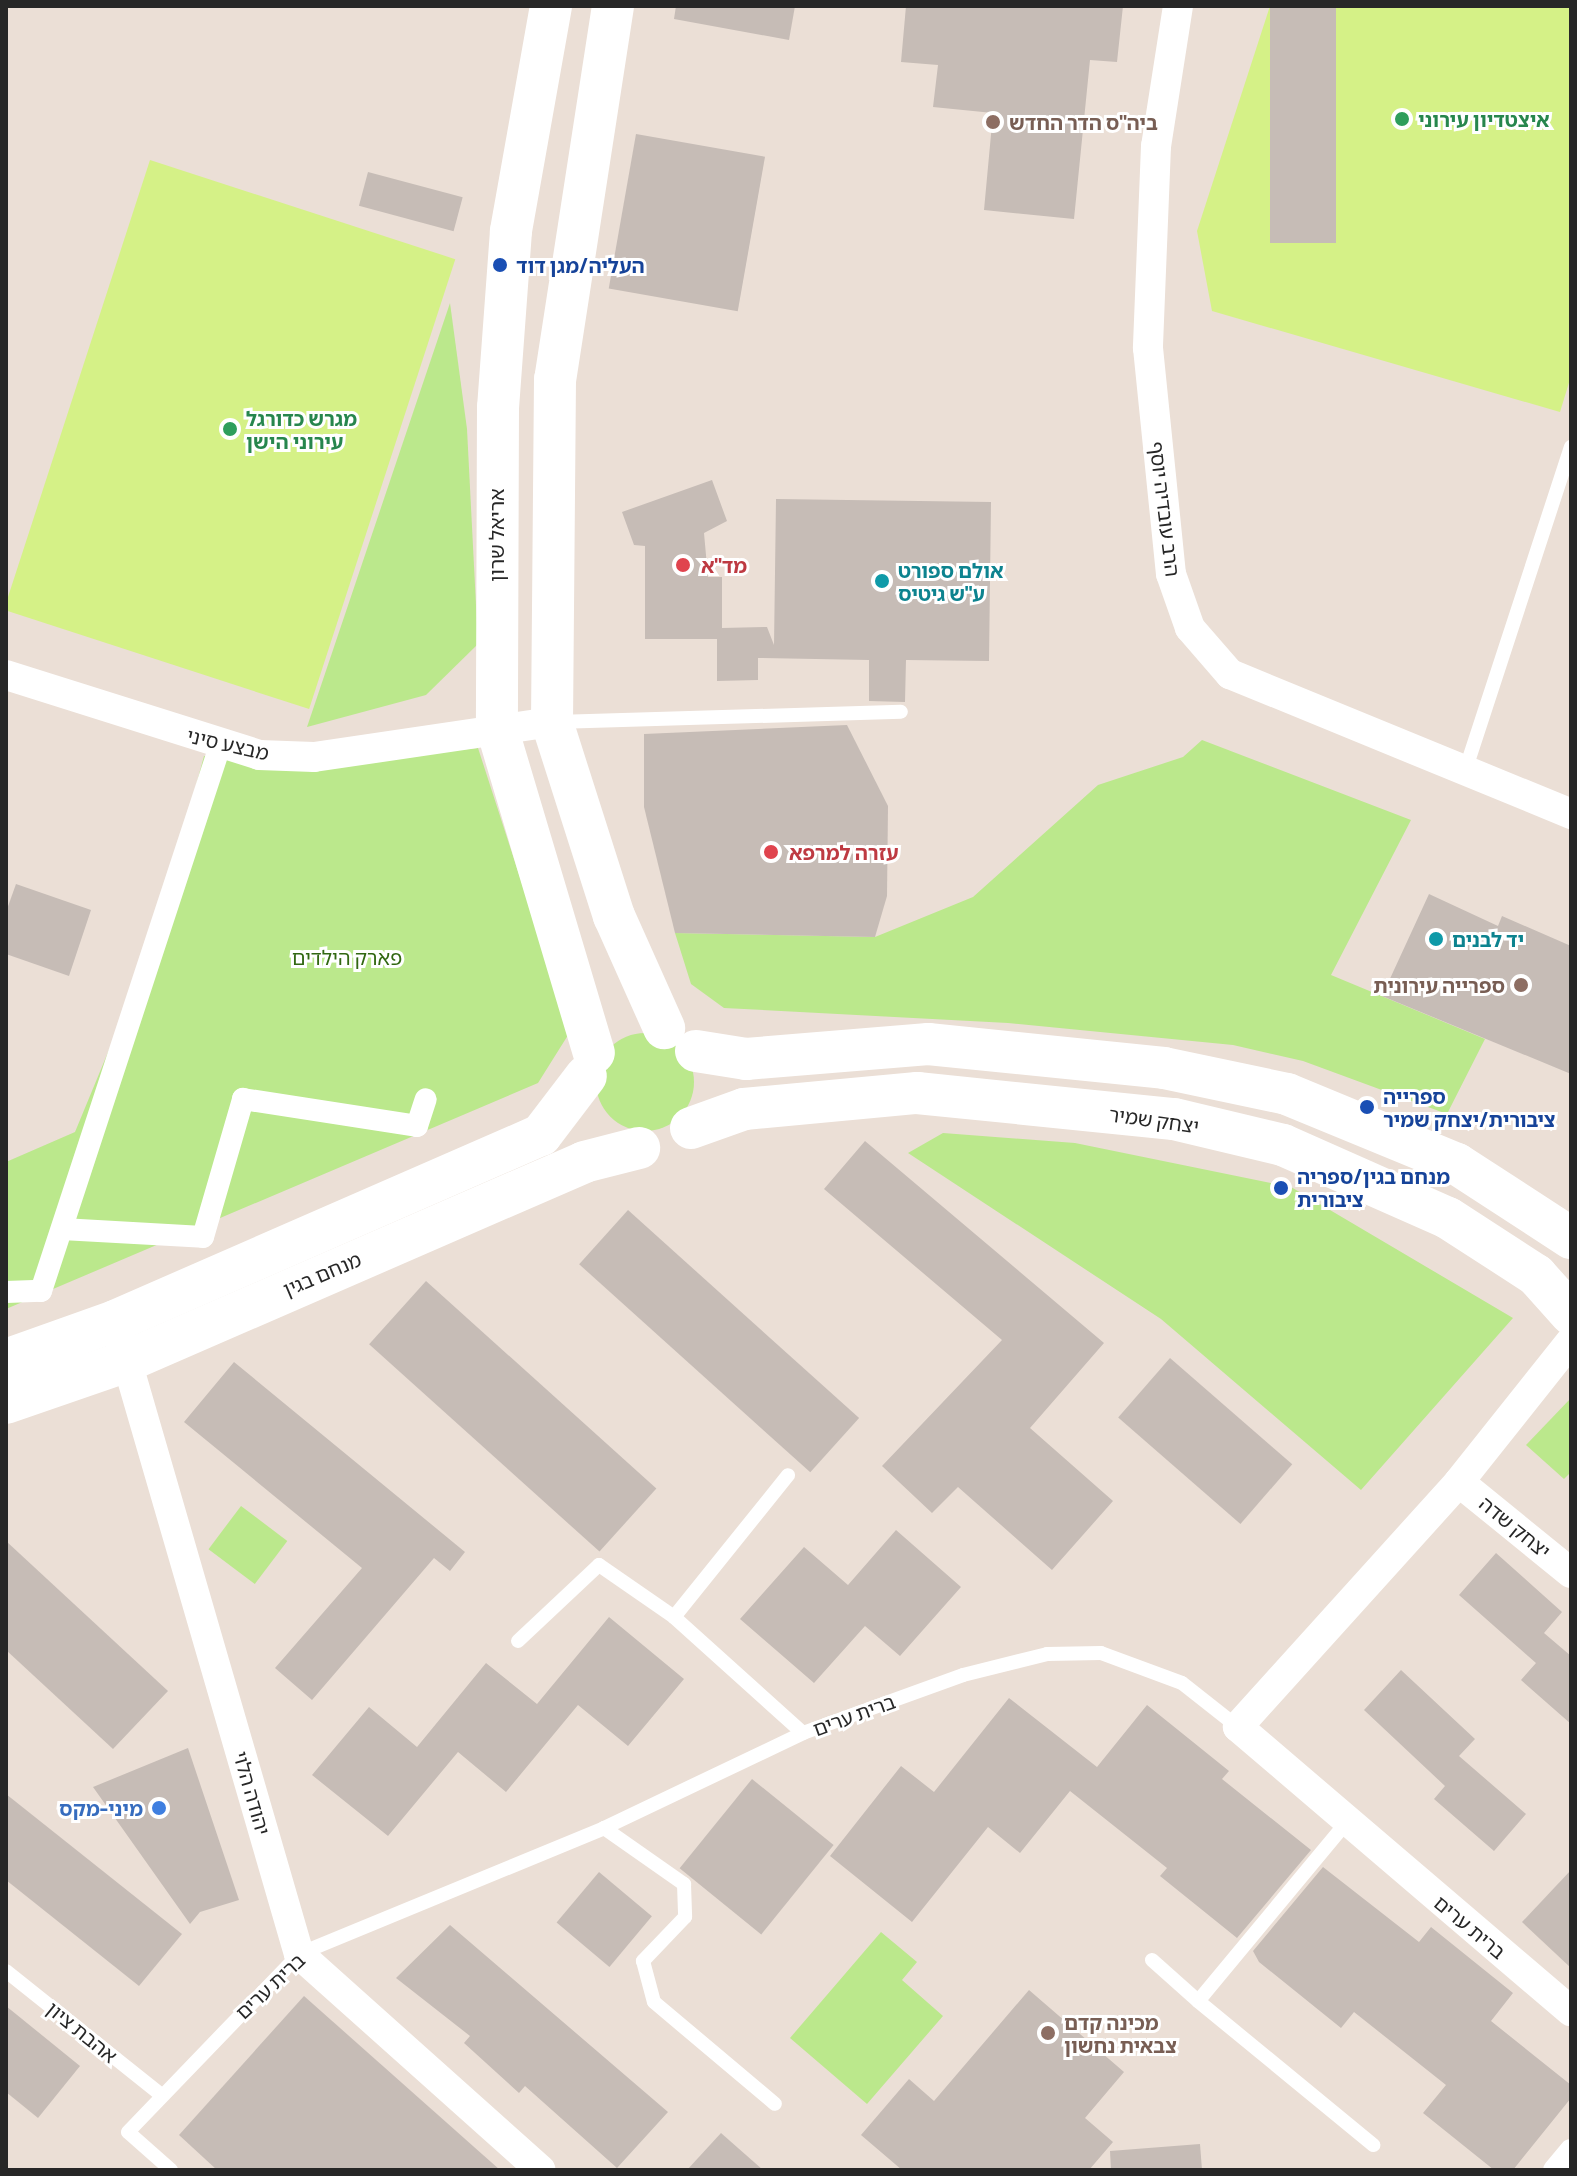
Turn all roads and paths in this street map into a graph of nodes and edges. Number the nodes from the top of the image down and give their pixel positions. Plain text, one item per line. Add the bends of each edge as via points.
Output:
1 (551, 6) edge
2 (613, 6) edge
3 (1178, 6) edge
4 (1571, 447) edge
5 (6, 675) edge
6 (901, 712) dead end
7 (552, 722) junction
8 (497, 728) junction
9 (220, 746) junction
10 (1466, 768) junction
11 (1571, 814) edge
12 (680, 1040) junction
13 (590, 1064) junction
14 (426, 1099) dead end
15 (691, 1128) junction
16 (639, 1148) junction
17 (62, 1229) junction
18 (1571, 1238) edge
19 (6, 1292) edge
20 (1571, 1314) edge
21 (115, 1321) junction
22 (1571, 1341) edge
23 (6, 1360) edge
24 (127, 1361) junction
25 (1571, 1372) edge
26 (1527, 1401) junction
27 (6, 1403) edge
28 (788, 1475) dead end
29 (1459, 1482) junction
30 (1571, 1573) edge
31 (674, 1617) junction
32 (518, 1641) dead end
33 (1238, 1727) junction
34 (803, 1733) junction
35 (1346, 1823) junction
36 (604, 1828) junction
37 (299, 1954) junction
38 (1152, 1960) dead end
39 (6, 1971) edge
40 (1198, 2001) junction
41 (1571, 2011) edge
42 (159, 2093) junction
43 (775, 2104) dead end
44 (1373, 2145) dead end
45 (1571, 2150) edge
46 (171, 2170) edge
47 (541, 2170) edge
48 (1554, 2170) edge

1 - 8 main road, אריאל שרון via 510,245 497,437
2 - 7 main road via 555,379
3 - 10 street, הרב עובדיה יוסף via 1156,146 1148,348 1171,574 1190,628 1230,674
4 - 10 lane
5 - 9 street, מבצע סיני
6 - 7 lane
7 - 8 street, מבצע סיני
7 - 12 main road via 614,916
8 - 9 street, מבצע סיני via 314,757
8 - 13 main road, אריאל שרון
9 - 17 street
10 - 11 street, הרב עובדיה יוסף
12 - 13 main road via 625,1029
12 - 15 main road via 707,1093
12 - 18 main road via 746,1059 928,1044 1164,1068 1287,1094 1457,1164
13 - 16 main road via 598,1125
13 - 21 main road, מנחם בגין via 541,1135
14 - 17 street via 417,1126 243,1099 203,1237
15 - 16 main road via 671,1143
15 - 20 main road, יצחק שמיר via 744,1109 917,1093 1174,1119 1283,1145 1448,1218 1536,1275
16 - 24 main road, מנחם בגין via 584,1162
17 - 19 street via 41,1291
21 - 23 main road, מנחם בגין
21 - 24 street, יהודה הלוי
22 - 26 street
24 - 27 main road, מנחם בגין
24 - 37 street, יהודה הלוי
25 - 26 street
26 - 29 street
28 - 31 lane
29 - 30 street, יצחק שדה
29 - 33 street
31 - 32 lane via 599,1565
31 - 34 lane
33 - 34 lane, ברית ערים via 1146,1666 1074,1653 963,1675
33 - 35 street, ברית ערים
34 - 36 lane, ברית ערים
35 - 40 lane
35 - 41 street, ברית ערים
36 - 37 lane, ברית ערים
36 - 43 lane via 684,1884 685,1917 643,1961 654,2002
37 - 42 lane, ברית ערים
37 - 47 street
38 - 40 lane
39 - 42 lane, אהבת ציון
40 - 44 lane
42 - 46 lane, ברית ערים via 128,2132
45 - 48 street

